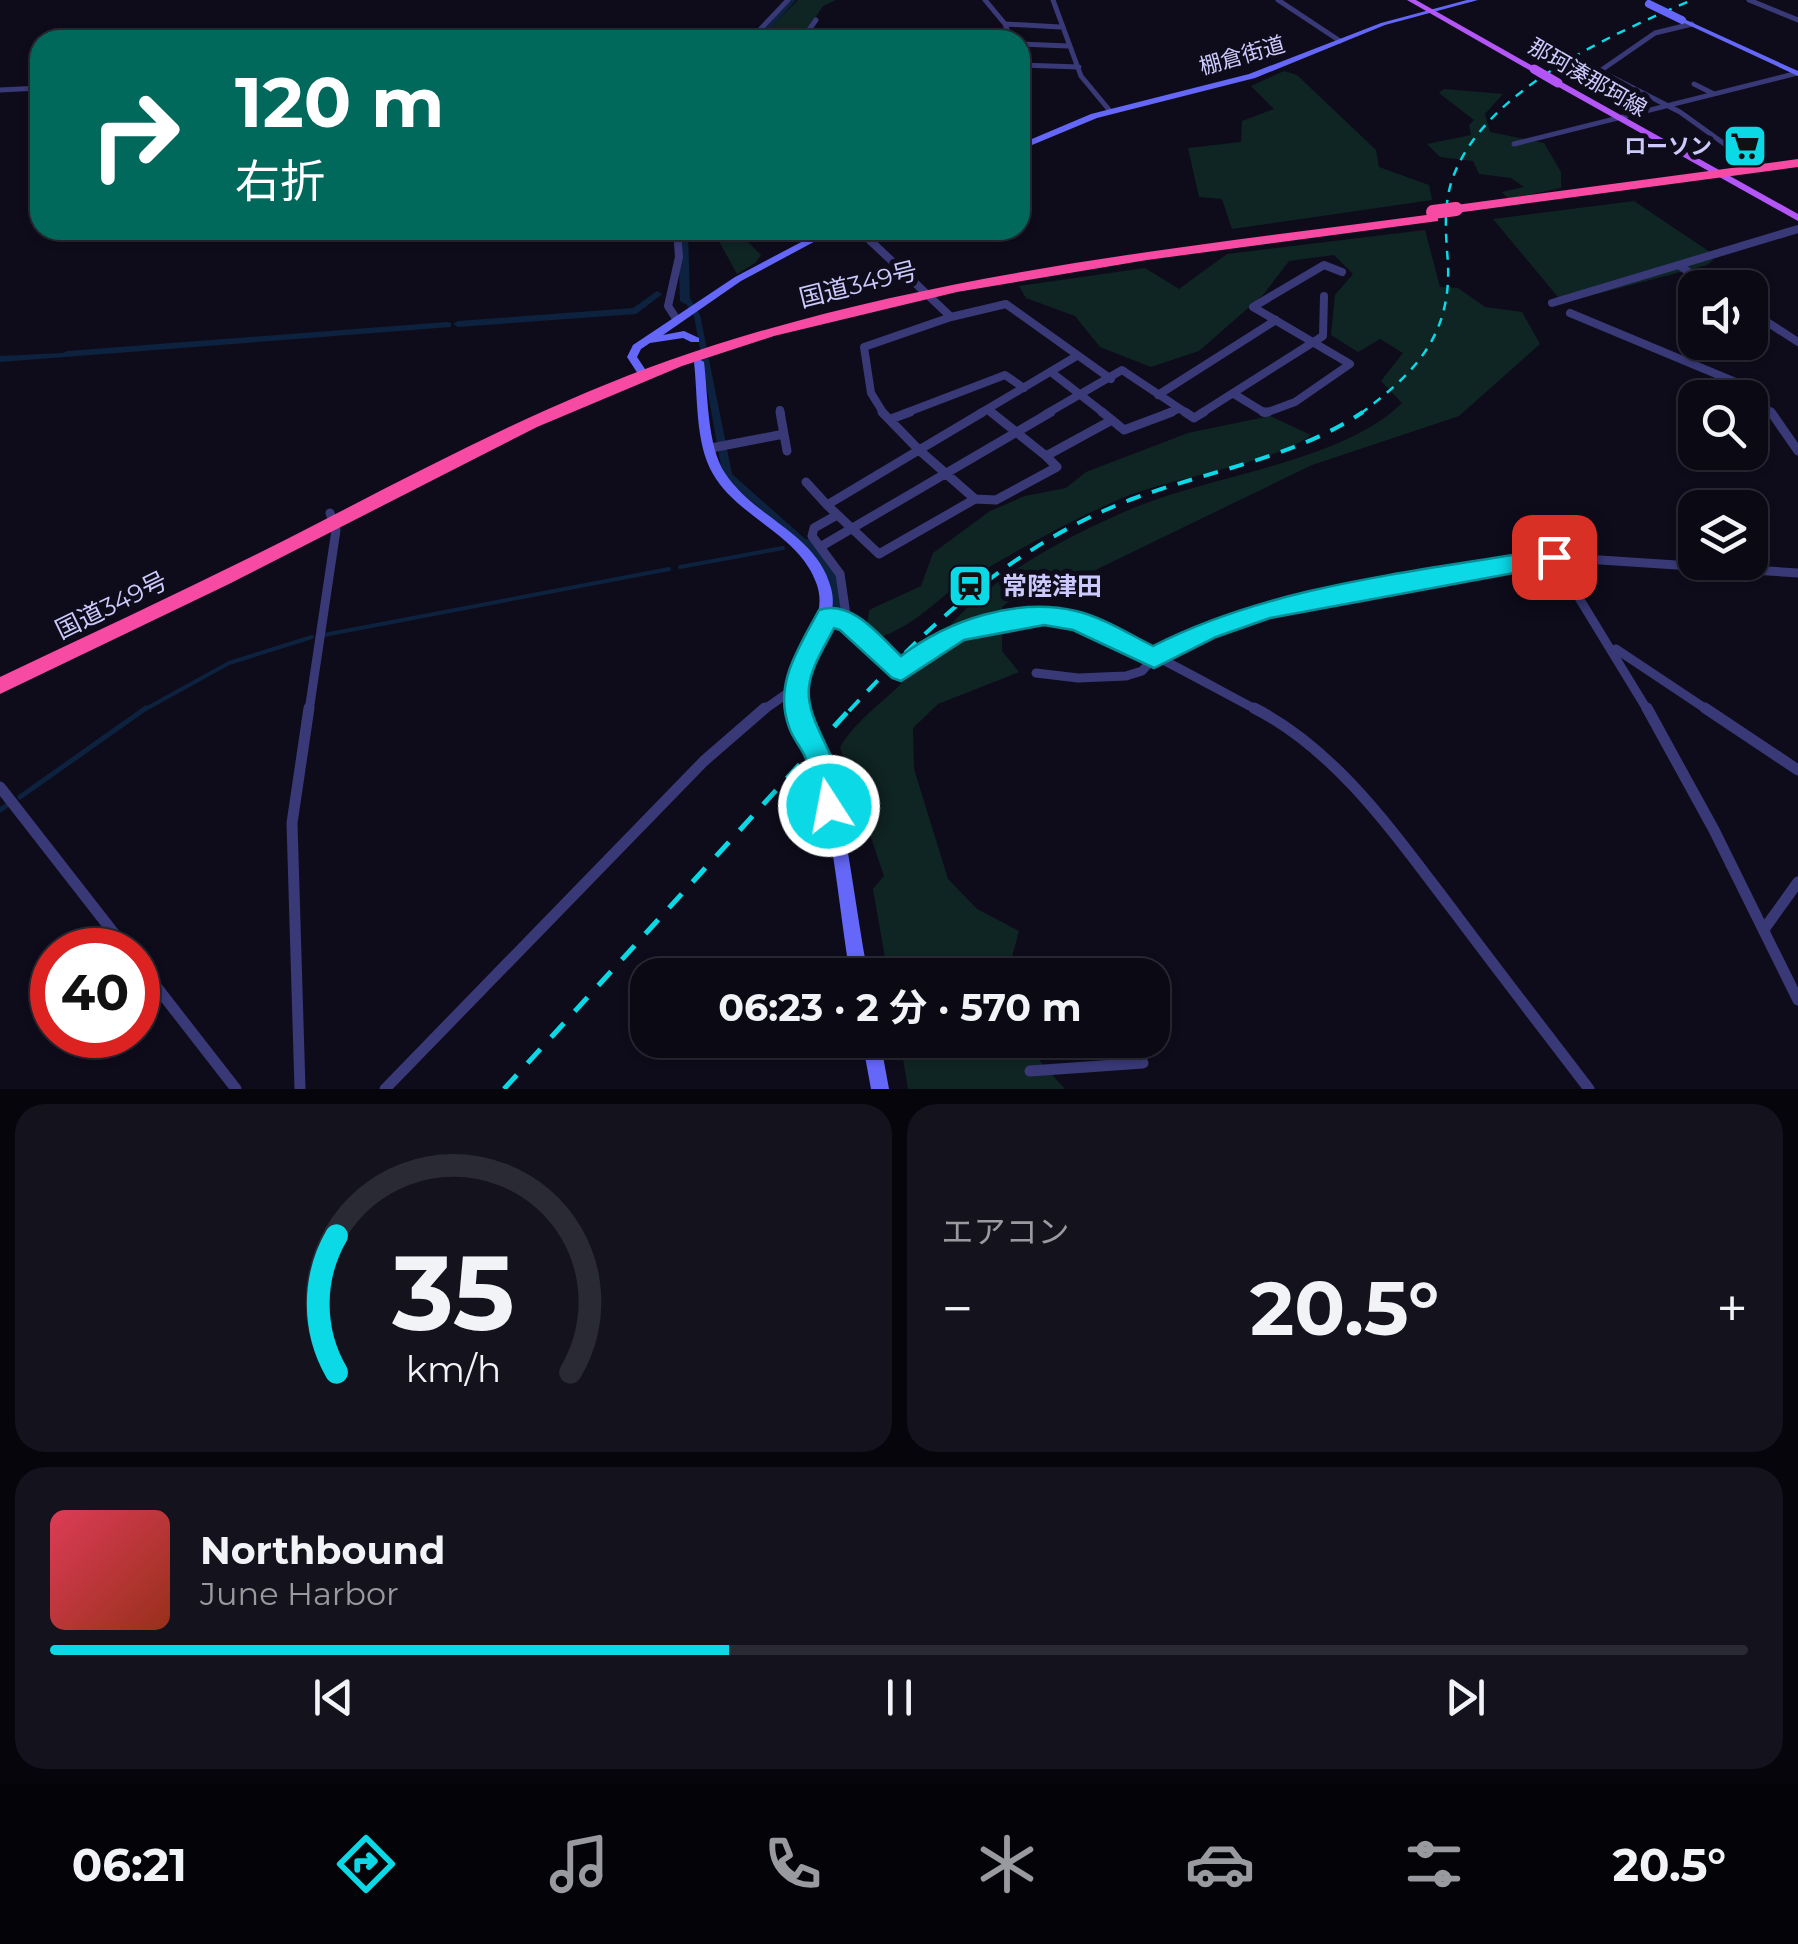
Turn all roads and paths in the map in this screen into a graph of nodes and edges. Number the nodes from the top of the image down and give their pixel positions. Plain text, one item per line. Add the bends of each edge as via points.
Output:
1 (788, 0) edge
2 (985, 0) edge
3 (1053, 0) edge
4 (1278, 0) edge
5 (1410, 0) edge
6 (1420, 0) edge
7 (1475, 0) edge
8 (1749, 0) edge
9 (1456, 2) edge
10 (1645, 2) edge
11 (1432, 9) junction
12 (816, 20) dead end
13 (1798, 20) edge
14 (1687, 22) junction
15 (1005, 24) junction
16 (1060, 26) junction
17 (760, 30) edge
18 (809, 30) edge
19 (1007, 30) edge
20 (1340, 42) junction
21 (1030, 44) edge
22 (1068, 46) junction
23 (1030, 65) edge
24 (1078, 67) junction
25 (1798, 74) edge
26 (1694, 84) dead end
27 (30, 88) edge
28 (0, 90) edge
29 (1714, 94) junction
30 (1667, 105) junction
31 (1110, 111) junction
32 (1622, 116) junction
33 (1030, 143) edge
34 (1514, 144) dead end
35 (1798, 167) edge
36 (1758, 168) junction
37 (1728, 176) junction
38 (1798, 215) edge
39 (1796, 231) edge
40 (678, 240) edge
41 (812, 240) edge
42 (870, 240) edge
43 (1680, 266) junction
44 (1686, 270) edge
45 (1342, 272) dead end
46 (922, 288) junction
47 (1324, 296) dead end
48 (1552, 304) dead end
49 (1570, 313) dead end
50 (951, 317) junction
51 (677, 320) junction
52 (1276, 320) junction
53 (1768, 323) edge
54 (647, 340) junction
55 (694, 340) dead end
56 (1798, 342) edge
57 (1314, 343) junction
58 (1075, 356) junction
59 (698, 362) dead end
60 (641, 371) junction
61 (1050, 372) junction
62 (1112, 379) junction
63 (1024, 388) junction
64 (1234, 394) junction
65 (1158, 395) junction
66 (1082, 396) junction
67 (1178, 409) junction
68 (780, 410) dead end
69 (989, 410) junction
70 (891, 419) junction
71 (1112, 420) junction
72 (1018, 432) junction
73 (784, 434) junction
74 (718, 446) junction
75 (787, 451) dead end
76 (1798, 451) edge
77 (920, 452) junction
78 (1046, 456) junction
79 (946, 474) junction
80 (806, 482) dead end
81 (975, 499) junction
82 (827, 505) junction
83 (837, 515) junction
84 (333, 517) junction
85 (850, 529) junction
86 (820, 547) junction
87 (1554, 557) junction
88 (1798, 574) edge
89 (827, 617) junction
90 (847, 622) junction
91 (1613, 648) junction
92 (1154, 658) junction
93 (1036, 673) dead end
94 (0, 674) edge
95 (0, 686) edge
96 (796, 688) junction
97 (1798, 770) edge
98 (0, 787) edge
99 (1798, 882) edge
100 (111, 928) edge
101 (1765, 928) junction
102 (856, 958) edge
103 (160, 991) edge
104 (1798, 1000) edge
105 (874, 1058) edge
106 (1143, 1063) dead end
107 (1030, 1071) dead end
108 (236, 1089) edge
109 (300, 1089) edge
110 (385, 1089) edge
111 (880, 1089) edge
112 (1588, 1089) edge

1 - 17 street
2 - 15 street
3 - 16 street
4 - 20 street
5 - 11 main road, 那珂湊那珂線
6 - 11 main road, 那珂湊那珂線
7 - 9 street, 棚倉街道
8 - 13 street
9 - 11 street, 棚倉街道
10 - 14 street, bridge
11 - 20 street, 棚倉街道
11 - 32 main road, 那珂湊那珂線, bridge
12 - 18 street
14 - 25 street
14 - 30 street via 1650,36 1600,70
15 - 16 street
15 - 19 street
16 - 22 street
20 - 31 street, 棚倉街道 via 1252,76
21 - 22 street
22 - 24 street
23 - 24 street
24 - 31 street
25 - 29 street
26 - 29 street
27 - 28 street
29 - 30 street
30 - 32 street
30 - 36 street
31 - 33 street, 棚倉街道
32 - 34 street
32 - 37 main road, 那珂湊那珂線
35 - 36 highway, 国道349号
35 - 37 highway, 国道349号
36 - 37 highway, 国道349号
37 - 38 main road, 那珂湊那珂線
37 - 46 highway, 国道349号, bridge
39 - 43 street
40 - 51 street via 668,306
41 - 51 street
42 - 46 street
43 - 44 street
43 - 48 street
45 - 52 street via 1324,265 1253,307
46 - 50 street
46 - 60 highway, 国道349号
47 - 57 street via 1323,336
49 - 76 street via 1745,386
50 - 58 street via 1006,304
50 - 70 street via 864,347 871,392
51 - 54 street
52 - 57 street
52 - 65 street
53 - 56 street
54 - 55 street via 684,334
54 - 60 street via 633,352
57 - 64 street
57 - 64 street via 1350,364 1295,402 1265,413
58 - 61 street
58 - 62 street
59 - 74 street
60 - 84 highway, 国道349号
61 - 63 street
61 - 66 street
62 - 65 street via 1122,370
62 - 66 street
63 - 69 street
63 - 70 street via 1005,375
64 - 67 street via 1194,418
65 - 67 street
66 - 71 street
66 - 72 street
67 - 71 street via 1124,430
68 - 73 street
69 - 72 street
69 - 77 street
70 - 77 street
71 - 78 street
72 - 78 street
72 - 79 street
73 - 74 street
73 - 75 street
74 - 89 street via 716,469 728,487 812,558 826,592
77 - 79 street
77 - 82 street
78 - 81 street via 1057,468 996,500
79 - 81 street
79 - 85 street
80 - 82 street
81 - 85 street via 879,554
82 - 83 street
83 - 85 street
83 - 86 street via 814,528
84 - 94 highway, 国道349号
84 - 95 highway, 国道349号
84 - 109 street via 292,823
85 - 86 street
86 - 90 street via 840,574
87 - 88 street
87 - 91 street
87 - 92 street via 1269,609
89 - 90 street
89 - 96 street
90 - 92 street via 901,670 959,631 1044,615 1077,621
91 - 97 street
91 - 101 street
92 - 93 street via 1126,676
92 - 112 street via 1277,720 1327,760 1401,843
96 - 102 street via 801,725 822,767
96 - 110 street via 704,761
98 - 100 street
99 - 101 street
101 - 104 street
103 - 108 street
105 - 111 street
106 - 107 street

